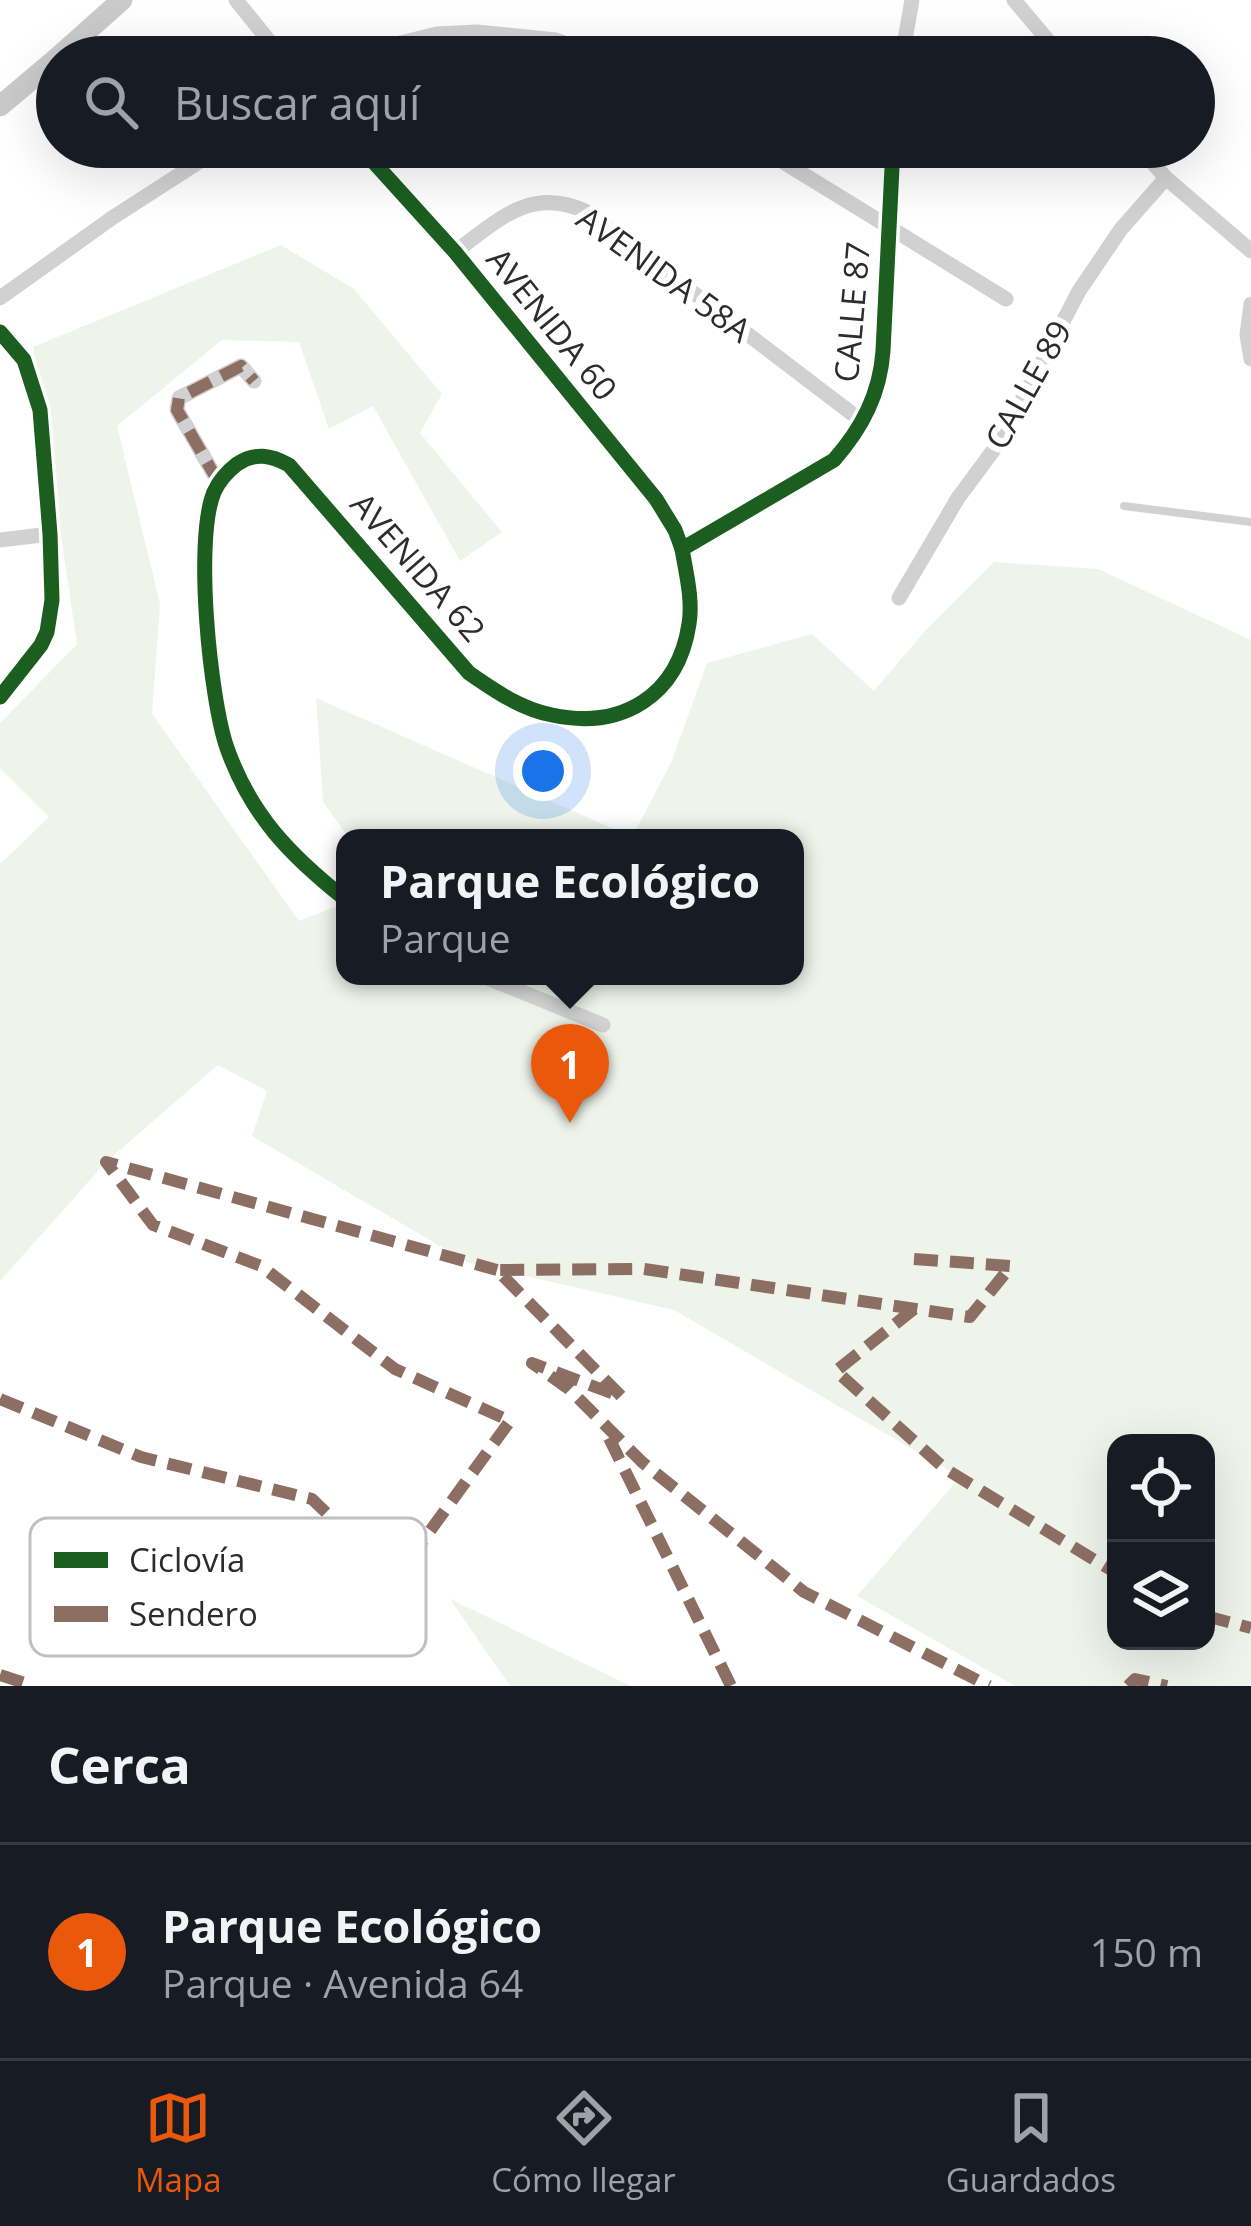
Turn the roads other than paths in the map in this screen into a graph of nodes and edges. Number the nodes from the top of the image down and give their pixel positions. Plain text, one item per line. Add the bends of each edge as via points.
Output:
1 (122, 0) edge
2 (236, 0) edge
3 (912, 0) edge
4 (1014, 0) edge
5 (81, 36) edge
6 (265, 36) edge
7 (428, 36) edge
8 (516, 36) edge
9 (906, 36) edge
10 (1044, 36) edge
11 (36, 75) edge
12 (0, 106) edge
13 (190, 168) edge
14 (379, 168) edge
15 (793, 168) edge
16 (892, 168) edge
17 (1157, 168) edge
18 (1166, 178) junction
19 (890, 228) junction
20 (1251, 251) edge
21 (454, 252) junction
22 (0, 298) edge
23 (1006, 299) dead end
24 (1251, 304) edge
25 (0, 332) edge
26 (1251, 359) edge
27 (254, 381) dead end
28 (862, 422) junction
29 (219, 483) junction
30 (1124, 506) dead end
31 (1251, 522) edge
32 (50, 533) junction
33 (0, 540) edge
34 (682, 549) junction
35 (898, 598) dead end
36 (0, 697) edge
37 (336, 892) edge
38 (505, 985) edge
39 (603, 1025) dead end

1 - 5 main road
2 - 6 street
3 - 9 street
4 - 10 street
7 - 8 street
11 - 12 main road
13 - 22 street
14 - 21 street, AVENIDA 60
15 - 19 street
16 - 19 street, CALLE 87
17 - 18 street
18 - 20 street
18 - 35 street, CALLE 89 via 1079,291 1000,440
19 - 23 street
19 - 28 street, CALLE 87 via 881,375
21 - 28 street, AVENIDA 58A via 520,207 572,205
21 - 34 street, AVENIDA 60 via 656,499
24 - 26 street
25 - 32 street via 24,360 38,399
27 - 29 street via 241,367 179,398 177,410
28 - 34 street, CALLE 87 via 819,472
29 - 34 street, AVENIDA 62 via 249,458 289,465 469,673 549,715 613,716 654,696 690,622
29 - 37 street via 208,511 206,564 223,733 262,817
30 - 31 lane
32 - 33 street
32 - 36 street via 47,632
38 - 39 street

